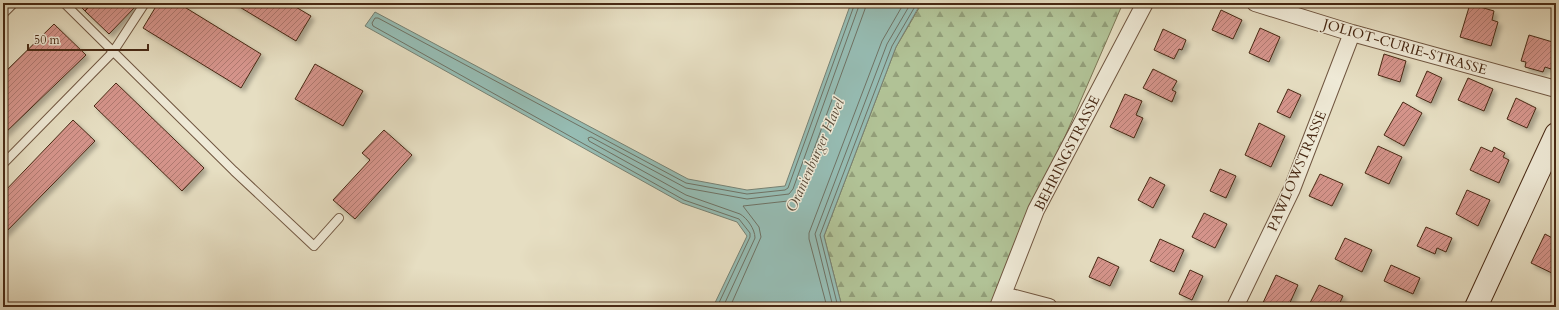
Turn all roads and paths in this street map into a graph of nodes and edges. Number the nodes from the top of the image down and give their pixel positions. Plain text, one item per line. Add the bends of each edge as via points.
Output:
1 (14, 3) edge
2 (64, 3) edge
3 (145, 3) edge
4 (1145, 3) edge
5 (1255, 3) edge
6 (3, 14) edge
7 (1352, 33) junction
8 (113, 52) junction
9 (1556, 89) edge
10 (1556, 134) edge
11 (4, 161) edge
12 (339, 218) dead end
13 (1001, 301) edge
14 (1049, 307) edge
15 (1235, 307) edge
16 (1476, 307) edge

1 - 6 lane
2 - 8 lane
3 - 8 lane
4 - 13 street, BEHRINGSTRASSE via 1036,210
5 - 7 street, JOLIOT-CURIE-STRASSE
7 - 9 street, JOLIOT-CURIE-STRASSE
7 - 15 street, PAWLOWSTRASSE via 1292,189
8 - 11 lane
8 - 12 lane via 314,246
10 - 16 street
13 - 14 street

